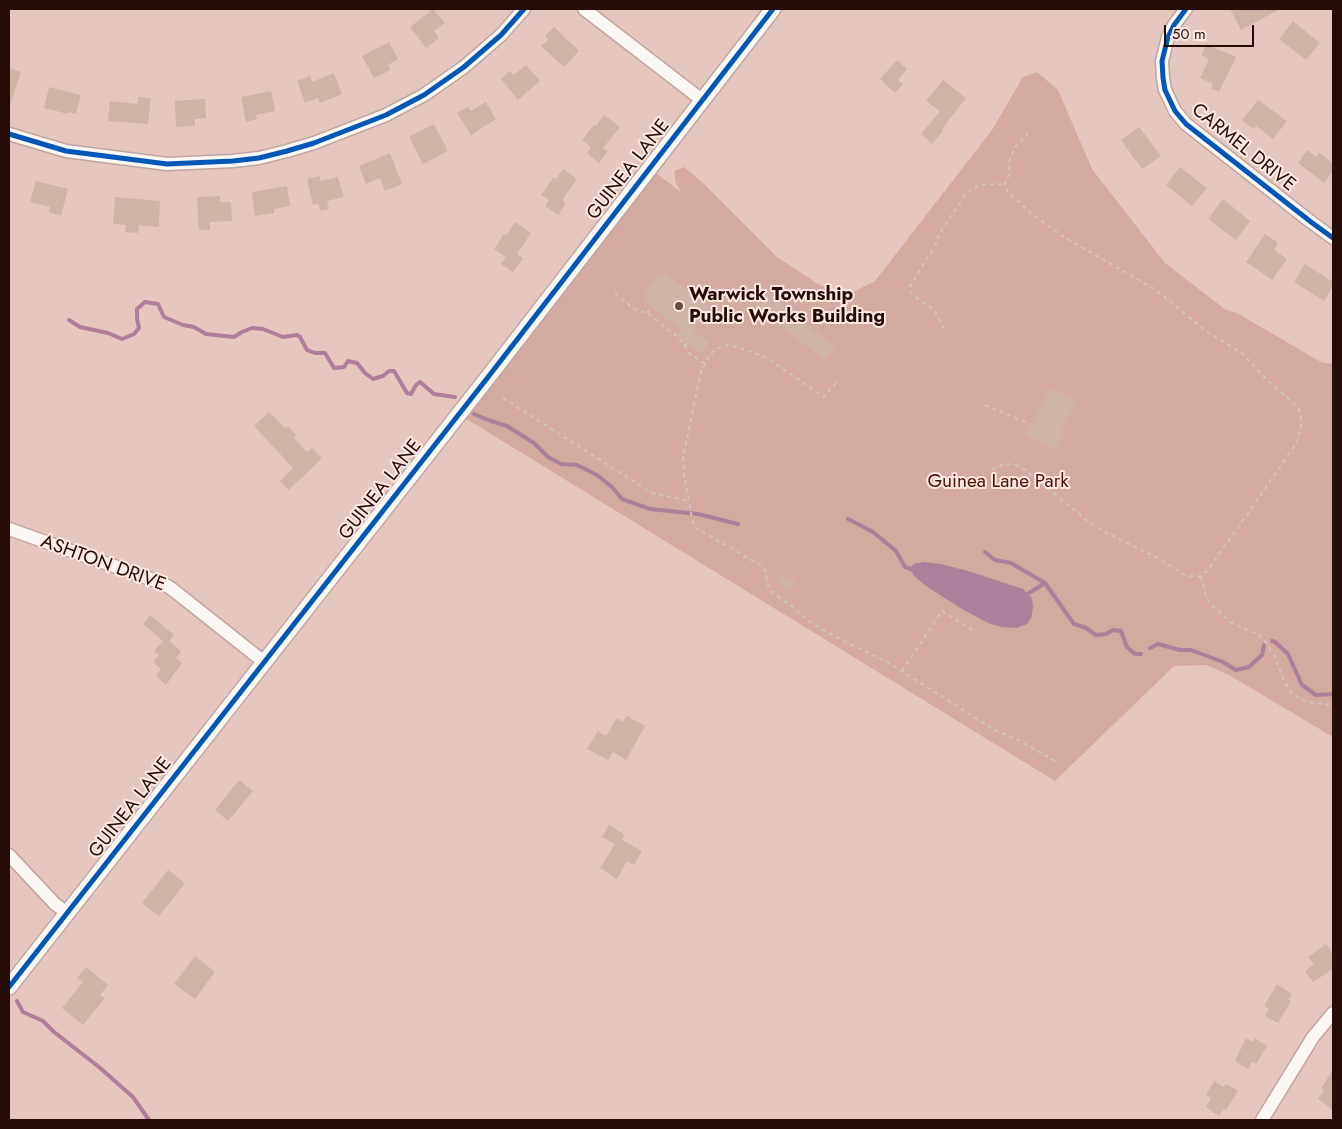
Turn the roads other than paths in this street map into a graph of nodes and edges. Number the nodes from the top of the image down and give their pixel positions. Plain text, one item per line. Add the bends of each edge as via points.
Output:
1 (524, 9) edge
2 (584, 9) edge
3 (774, 9) edge
4 (1186, 9) edge
5 (702, 100) junction
6 (9, 134) edge
7 (1333, 238) edge
8 (9, 529) edge
9 (264, 662) junction
10 (9, 855) edge
11 (67, 913) junction
12 (9, 987) edge
13 (1333, 1014) edge
14 (1262, 1120) edge

1 - 6 street via 479,54 424,95 386,115 314,143 259,158 166,164 66,152
2 - 5 street
3 - 5 street, GUINEA LANE
4 - 7 street, CARMEL DRIVE via 1168,37 1162,61 1165,90 1175,111 1186,124
5 - 9 street, GUINEA LANE
8 - 9 street, ASHTON DRIVE via 162,583
9 - 11 street, GUINEA LANE
10 - 11 street
11 - 12 street, GUINEA LANE
13 - 14 street via 1313,1037

